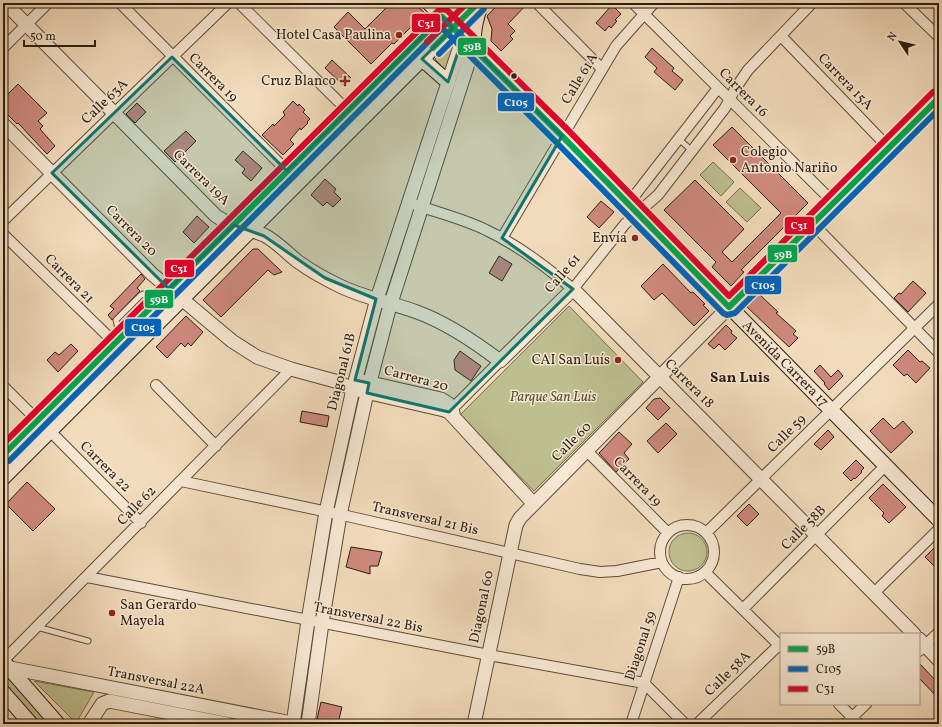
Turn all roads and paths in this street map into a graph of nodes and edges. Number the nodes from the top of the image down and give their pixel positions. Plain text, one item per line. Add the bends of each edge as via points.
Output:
1 (4, 3) edge
2 (48, 3) edge
3 (120, 3) edge
4 (228, 3) edge
5 (239, 3) edge
6 (429, 3) edge
7 (456, 3) edge
8 (478, 3) edge
9 (482, 3) edge
10 (537, 3) edge
11 (633, 3) edge
12 (654, 3) edge
13 (812, 3) edge
14 (904, 3) edge
15 (644, 14) junction
16 (442, 17) junction
17 (26, 25) junction
18 (458, 32) junction
19 (781, 36) junction
20 (939, 37) edge
21 (3, 48) edge
22 (473, 48) junction
23 (172, 57) junction
24 (422, 59) junction
25 (602, 69) junction
26 (448, 82) junction
27 (718, 88) junction
28 (939, 98) edge
29 (730, 99) junction
30 (348, 111) junction
31 (114, 113) junction
32 (3, 124) edge
33 (562, 136) junction
34 (679, 139) junction
35 (889, 148) junction
36 (692, 150) junction
37 (287, 171) junction
38 (52, 173) junction
39 (408, 202) junction
40 (833, 202) junction
41 (422, 207) junction
42 (633, 208) junction
43 (3, 221) edge
44 (812, 223) junction
45 (234, 225) junction
46 (251, 230) junction
47 (3, 234) edge
48 (502, 238) junction
49 (169, 289) junction
50 (573, 289) junction
51 (377, 299) junction
52 (182, 300) junction
53 (391, 303) junction
54 (939, 304) edge
55 (728, 307) junction
56 (915, 328) junction
57 (119, 339) junction
58 (939, 353) edge
59 (500, 361) junction
60 (288, 373) junction
61 (659, 376) junction
62 (354, 384) junction
63 (156, 385) dead end
64 (3, 386) edge
65 (368, 388) junction
66 (831, 411) junction
67 (452, 413) junction
68 (37, 420) junction
69 (50, 431) junction
70 (216, 446) junction
71 (586, 450) junction
72 (3, 454) edge
73 (886, 466) junction
74 (3, 478) edge
75 (761, 480) junction
76 (181, 481) junction
77 (533, 503) junction
78 (326, 512) junction
79 (340, 515) junction
80 (939, 520) edge
81 (141, 523) junction
82 (939, 529) edge
83 (668, 533) junction
84 (706, 533) junction
85 (816, 536) junction
86 (510, 553) junction
87 (662, 562) junction
88 (705, 572) junction
89 (87, 577) junction
90 (679, 577) junction
91 (874, 594) junction
92 (743, 609) junction
93 (308, 620) junction
94 (322, 623) junction
95 (37, 627) junction
96 (939, 632) edge
97 (913, 633) edge
98 (88, 641) dead end
99 (921, 645) edge
100 (780, 646) edge
101 (489, 655) junction
102 (939, 660) edge
103 (5, 663) edge
104 (644, 683) junction
105 (3, 692) edge
106 (840, 705) edge
107 (865, 705) edge
108 (213, 718) edge
109 (852, 722) edge
110 (31, 724) edge
111 (58, 724) edge
112 (89, 724) edge
113 (227, 724) edge
114 (294, 724) edge
115 (308, 724) edge
116 (474, 724) edge
117 (631, 724) edge
118 (685, 724) edge
119 (697, 724) edge

1 - 17 street, Carrera 19A
2 - 17 street
3 - 23 street, Carrera 19
4 - 23 street, Calle 63A
5 - 30 street
6 - 16 main road, Avenida Carrera 17
7 - 16 main road
8 - 18 main road
9 - 22 main road via 475,25
10 - 25 street
11 - 15 street, Carrera 16
12 - 15 street, Calle 61A
13 - 19 street, Calle 61
14 - 20 street
15 - 25 street, Calle 61A via 616,46
15 - 27 street, Carrera 16
16 - 18 main road, Avenida Carrera 17
16 - 30 main road
17 - 21 street
17 - 31 street, Carrera 19A
18 - 22 main road, Avenida Carrera 17
18 - 24 main road
18 - 26 street, Diagonal 61B
19 - 29 street, Calle 61 via 748,70
19 - 35 street, Carrera 15A
22 - 33 main road, Avenida Carrera 17
22 - 41 street, Diagonal 61B
23 - 31 street, Calle 63A
23 - 37 street, Carrera 19
24 - 26 main road
24 - 46 main road
25 - 33 street, Calle 61A
26 - 39 street, Diagonal 61B
27 - 29 street, Carrera 16
27 - 34 street, Calle 61
28 - 35 street, Calle 60
29 - 36 street, Calle 61
29 - 40 street, Carrera 16
30 - 37 main road
31 - 38 street, Calle 63A
31 - 45 street, Carrera 19A via 216,216
32 - 38 street, Carrera 20
33 - 42 main road, Avenida Carrera 17
33 - 48 street, Calle 61A
34 - 36 lane
34 - 42 street, Calle 61
35 - 40 street, Calle 60
36 - 42 street, Calle 61 via 658,195
37 - 45 main road
38 - 43 street, Calle 63A
38 - 49 street, Carrera 20
39 - 41 street, Carrera 18
39 - 51 street, Diagonal 61B
40 - 44 street, Calle 60
41 - 48 street, Carrera 18 via 468,222
41 - 53 street, Diagonal 61B
42 - 50 street, Calle 61 via 625,224
42 - 55 main road, Avenida Carrera 17
44 - 55 street, Calle 60
44 - 56 street
45 - 46 street, Carrera 19A
45 - 49 main road
46 - 51 street, Carrera 19A via 269,239 299,263 325,278
46 - 52 main road
47 - 57 street, Carrera 21
48 - 50 street, Carrera 18 via 528,254
49 - 52 street, Carrera 20
49 - 57 main road
50 - 59 street, Calle 61
50 - 61 street, Carrera 18
51 - 53 street, Carrera 19A
51 - 62 street, Diagonal 61B
52 - 60 street, Carrera 20 via 232,341
52 - 69 main road
53 - 59 street, Carrera 19A via 434,319 460,333
53 - 65 street, Diagonal 61B
54 - 56 street, Calle 59
55 - 61 street, Calle 60
55 - 66 main road, Avenida Carrera 17
56 - 58 street
56 - 66 street, Calle 59
57 - 68 main road
59 - 67 street, Calle 61
60 - 62 street, Carrera 20
60 - 70 street, Calle 62
61 - 71 street, Calle 60
61 - 75 street, Carrera 18
62 - 65 street, Carrera 20
62 - 78 street, Diagonal 61B
63 - 70 street
64 - 68 street
65 - 67 street, Carrera 20
65 - 79 street, Diagonal 61B
66 - 73 main road, Avenida Carrera 17
66 - 75 street, Calle 59
67 - 77 street
68 - 72 main road
69 - 74 main road
69 - 81 street, Carrera 22
70 - 76 street, Calle 62
71 - 77 street, Calle 60
71 - 83 street, Carrera 19
73 - 80 main road, Avenida Carrera 17
73 - 85 street, Calle 58B
75 - 84 street, Calle 59
75 - 85 street, Carrera 18
76 - 78 street, Transversal 21 Bis
76 - 81 street, Calle 62
77 - 86 street, Diagonal 60 via 518,521
78 - 79 street, Transversal 21 Bis
78 - 93 street, Diagonal 61B
79 - 86 street, Transversal 21 Bis
79 - 94 street, Diagonal 61B
81 - 89 street, Calle 62
82 - 91 street
83 - 84 street via 678,527 690,525
83 - 87 street via 661,550
84 - 88 street via 713,544 714,556
85 - 91 street, Carrera 18
85 - 92 street, Calle 58B
86 - 87 street, Transversal 21 Bis via 600,572
86 - 101 street, Diagonal 60
87 - 90 street via 669,571
88 - 90 street via 693,578
88 - 92 street
89 - 93 street, Transversal 22 Bis
89 - 95 street, Calle 62
90 - 104 street, Diagonal 59
91 - 97 street, Carrera 18
92 - 100 street
93 - 94 street, Transversal 22 Bis
93 - 114 street, Diagonal 61B
94 - 101 street, Transversal 22 Bis
94 - 115 street, Diagonal 61B
95 - 98 lane
95 - 103 street, Calle 62
96 - 99 street
99 - 102 street
100 - 119 street, Calle 58A
101 - 104 street, Transversal 22 Bis
101 - 116 street, Diagonal 60
103 - 108 street, Transversal 22A
103 - 111 main road
104 - 117 street, Diagonal 59
104 - 118 street
105 - 110 main road
106 - 109 street
107 - 109 street
108 - 112 street, Transversal 22A via 105,702
108 - 113 street, Transversal 22A
108 - 114 street, Transversal 22A

